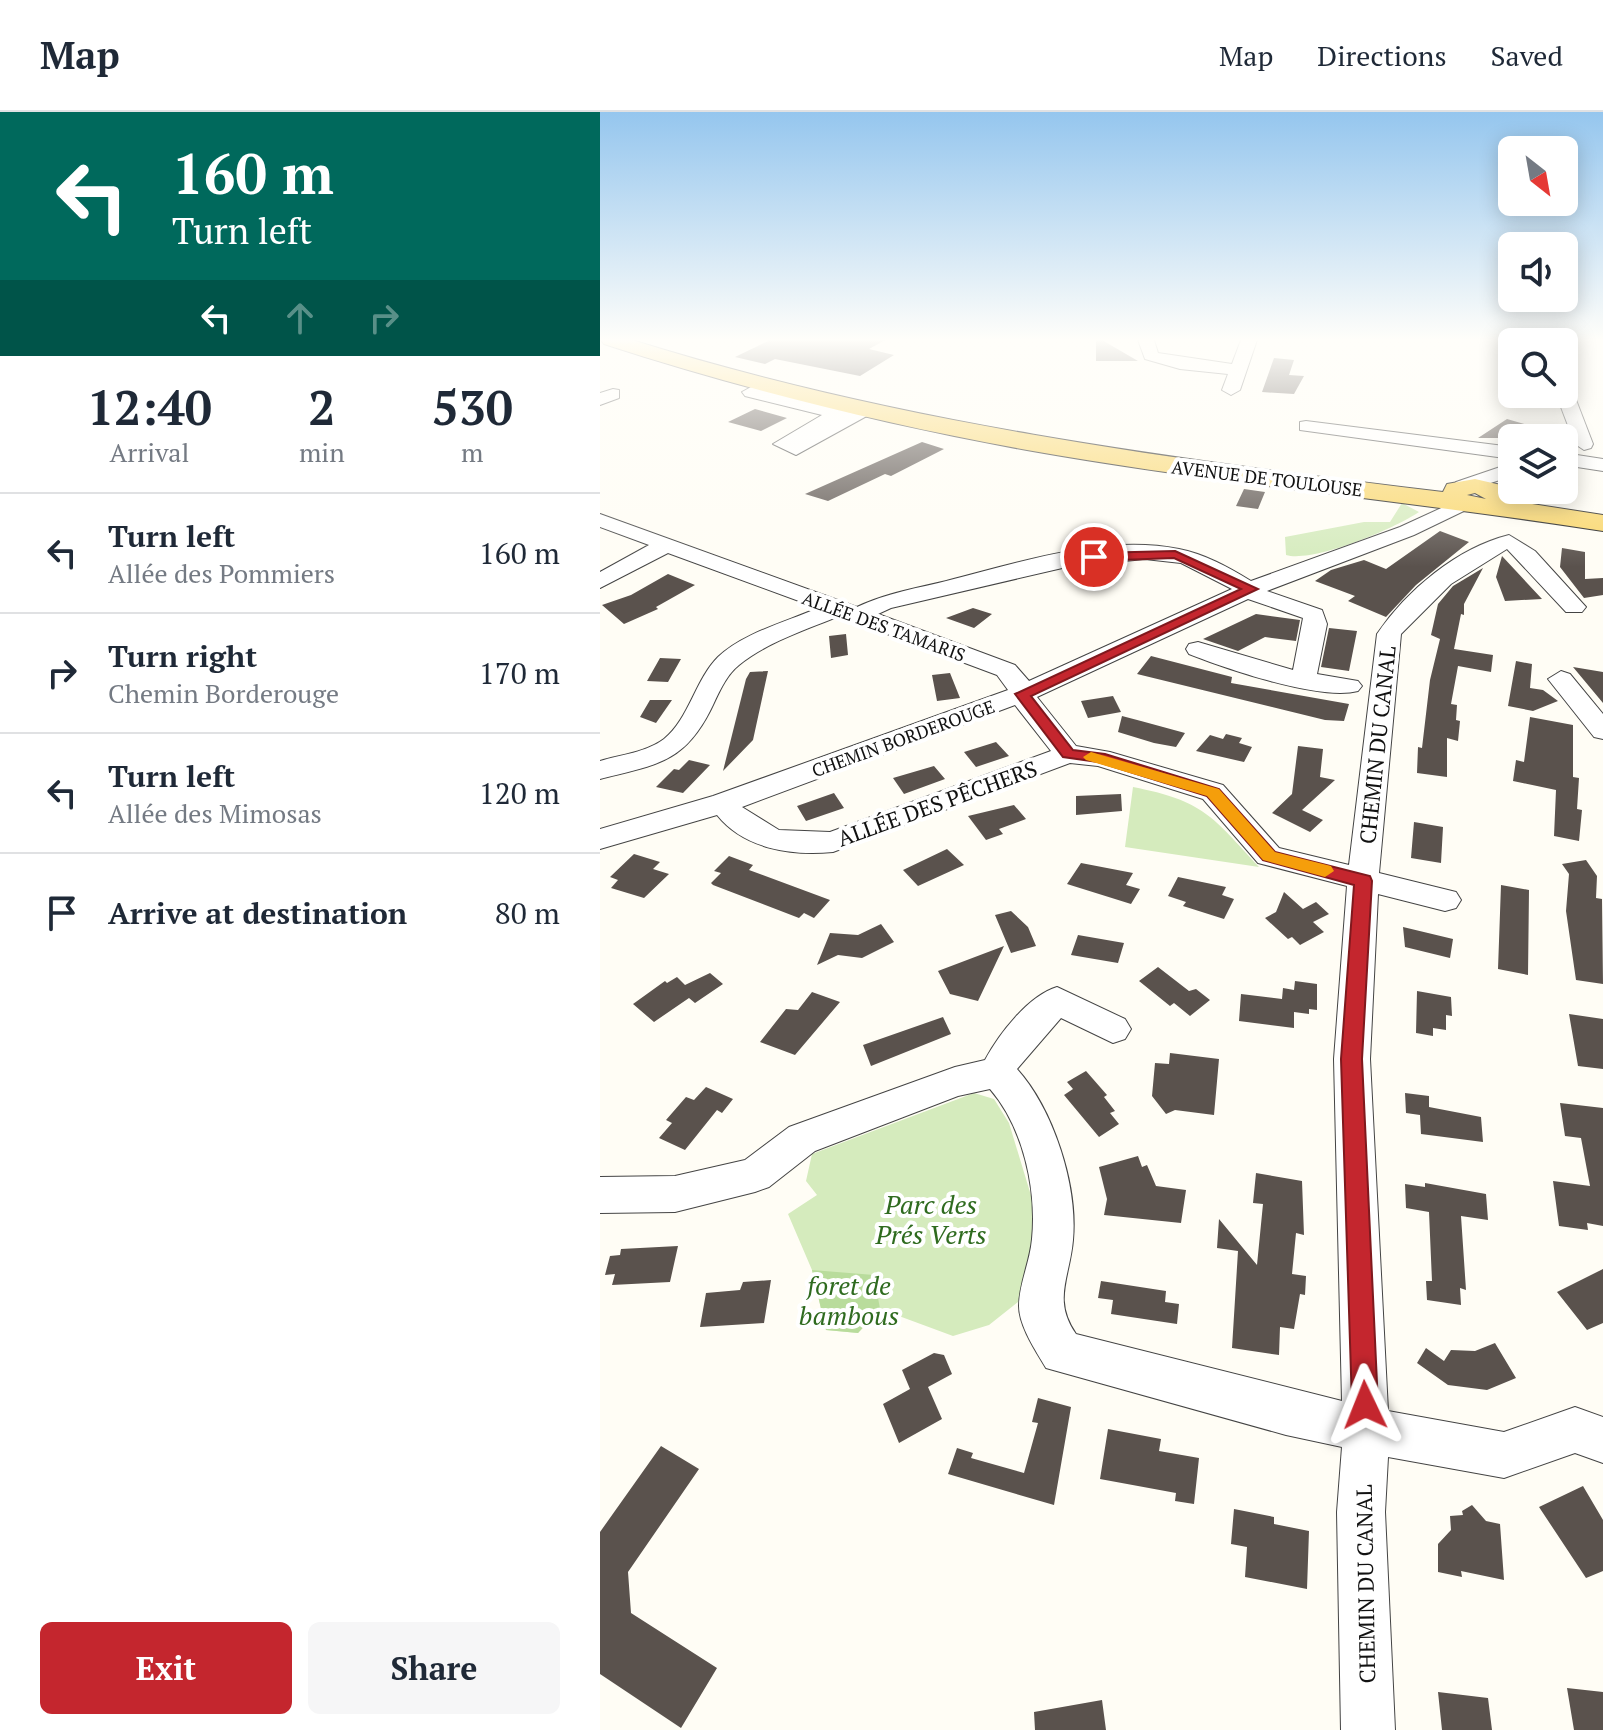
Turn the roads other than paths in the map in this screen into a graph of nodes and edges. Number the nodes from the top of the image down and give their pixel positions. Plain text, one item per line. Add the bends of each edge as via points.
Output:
1 (891, 416) edge
2 (932, 416) edge
3 (1574, 416) edge
4 (1577, 422) junction
5 (1306, 426) dead end
6 (1603, 436) edge
7 (1584, 444) junction
8 (1578, 446) edge
9 (1498, 451) edge
10 (1578, 461) edge
11 (1603, 465) edge
12 (1498, 489) edge
13 (1498, 489) edge
14 (1461, 494) junction
15 (1578, 503) edge
16 (1552, 504) edge
17 (1603, 509) edge
18 (600, 520) edge
19 (1603, 523) edge
20 (666, 545) junction
21 (600, 581) edge
22 (1251, 589) junction
23 (1574, 607) dead end
24 (846, 612) junction
25 (1198, 649) dead end
26 (1561, 679) dead end
27 (1303, 680) junction
28 (1349, 686) dead end
29 (1022, 694) junction
30 (1603, 731) edge
31 (1068, 754) junction
32 (600, 770) edge
33 (723, 803) junction
34 (600, 839) edge
35 (1363, 881) junction
36 (1445, 900) dead end
37 (1113, 1029) dead end
38 (997, 1072) junction
39 (600, 1195) edge
40 (1366, 1431) junction
41 (1603, 1440) edge
42 (1368, 1730) edge

1 - 14 main road, AVENUE DE TOULOUSE via 1111,458
2 - 14 main road, AVENUE DE TOULOUSE via 1112,448
3 - 4 street
4 - 6 street
4 - 7 street
5 - 9 street
6 - 7 street
7 - 8 street
10 - 11 street
12 - 14 main road
13 - 14 street, CHEMIN BORDEROUGE
14 - 22 street, CHEMIN BORDEROUGE via 1407,531
15 - 17 main road
16 - 19 main road
18 - 20 street, ALLÉE DES TAMARIS
20 - 21 street
20 - 24 street, ALLÉE DES TAMARIS
22 - 24 street via 1175,554 1118,554
22 - 27 street via 1267,600 1314,615
22 - 29 street, CHEMIN BORDEROUGE
23 - 35 street, CHEMIN DU CANAL via 1509,541 1486,548 1401,614 1389,634
24 - 29 street, ALLÉE DES TAMARIS via 1006,670
24 - 32 street via 758,642 729,660 672,746
25 - 27 street via 1239,667
26 - 30 street
27 - 28 street
29 - 31 street, ALLÉE DES TAMARIS
29 - 33 street, CHEMIN BORDEROUGE
31 - 33 street, ALLÉE DES PÊCHERS via 833,842 806,846 736,822
31 - 35 street via 1100,758 1213,792 1269,856
33 - 34 street, CHEMIN BORDEROUGE
35 - 36 street
35 - 40 street, CHEMIN DU CANAL via 1352,1059
37 - 38 street via 1057,1000 1009,1049
38 - 39 street via 955,1082 802,1139 755,1175 675,1194
38 - 40 street via 1021,1099 1051,1181 1053,1239 1040,1308 1062,1352
40 - 41 street via 1504,1455 1575,1430
40 - 42 street, CHEMIN DU CANAL via 1361,1512

